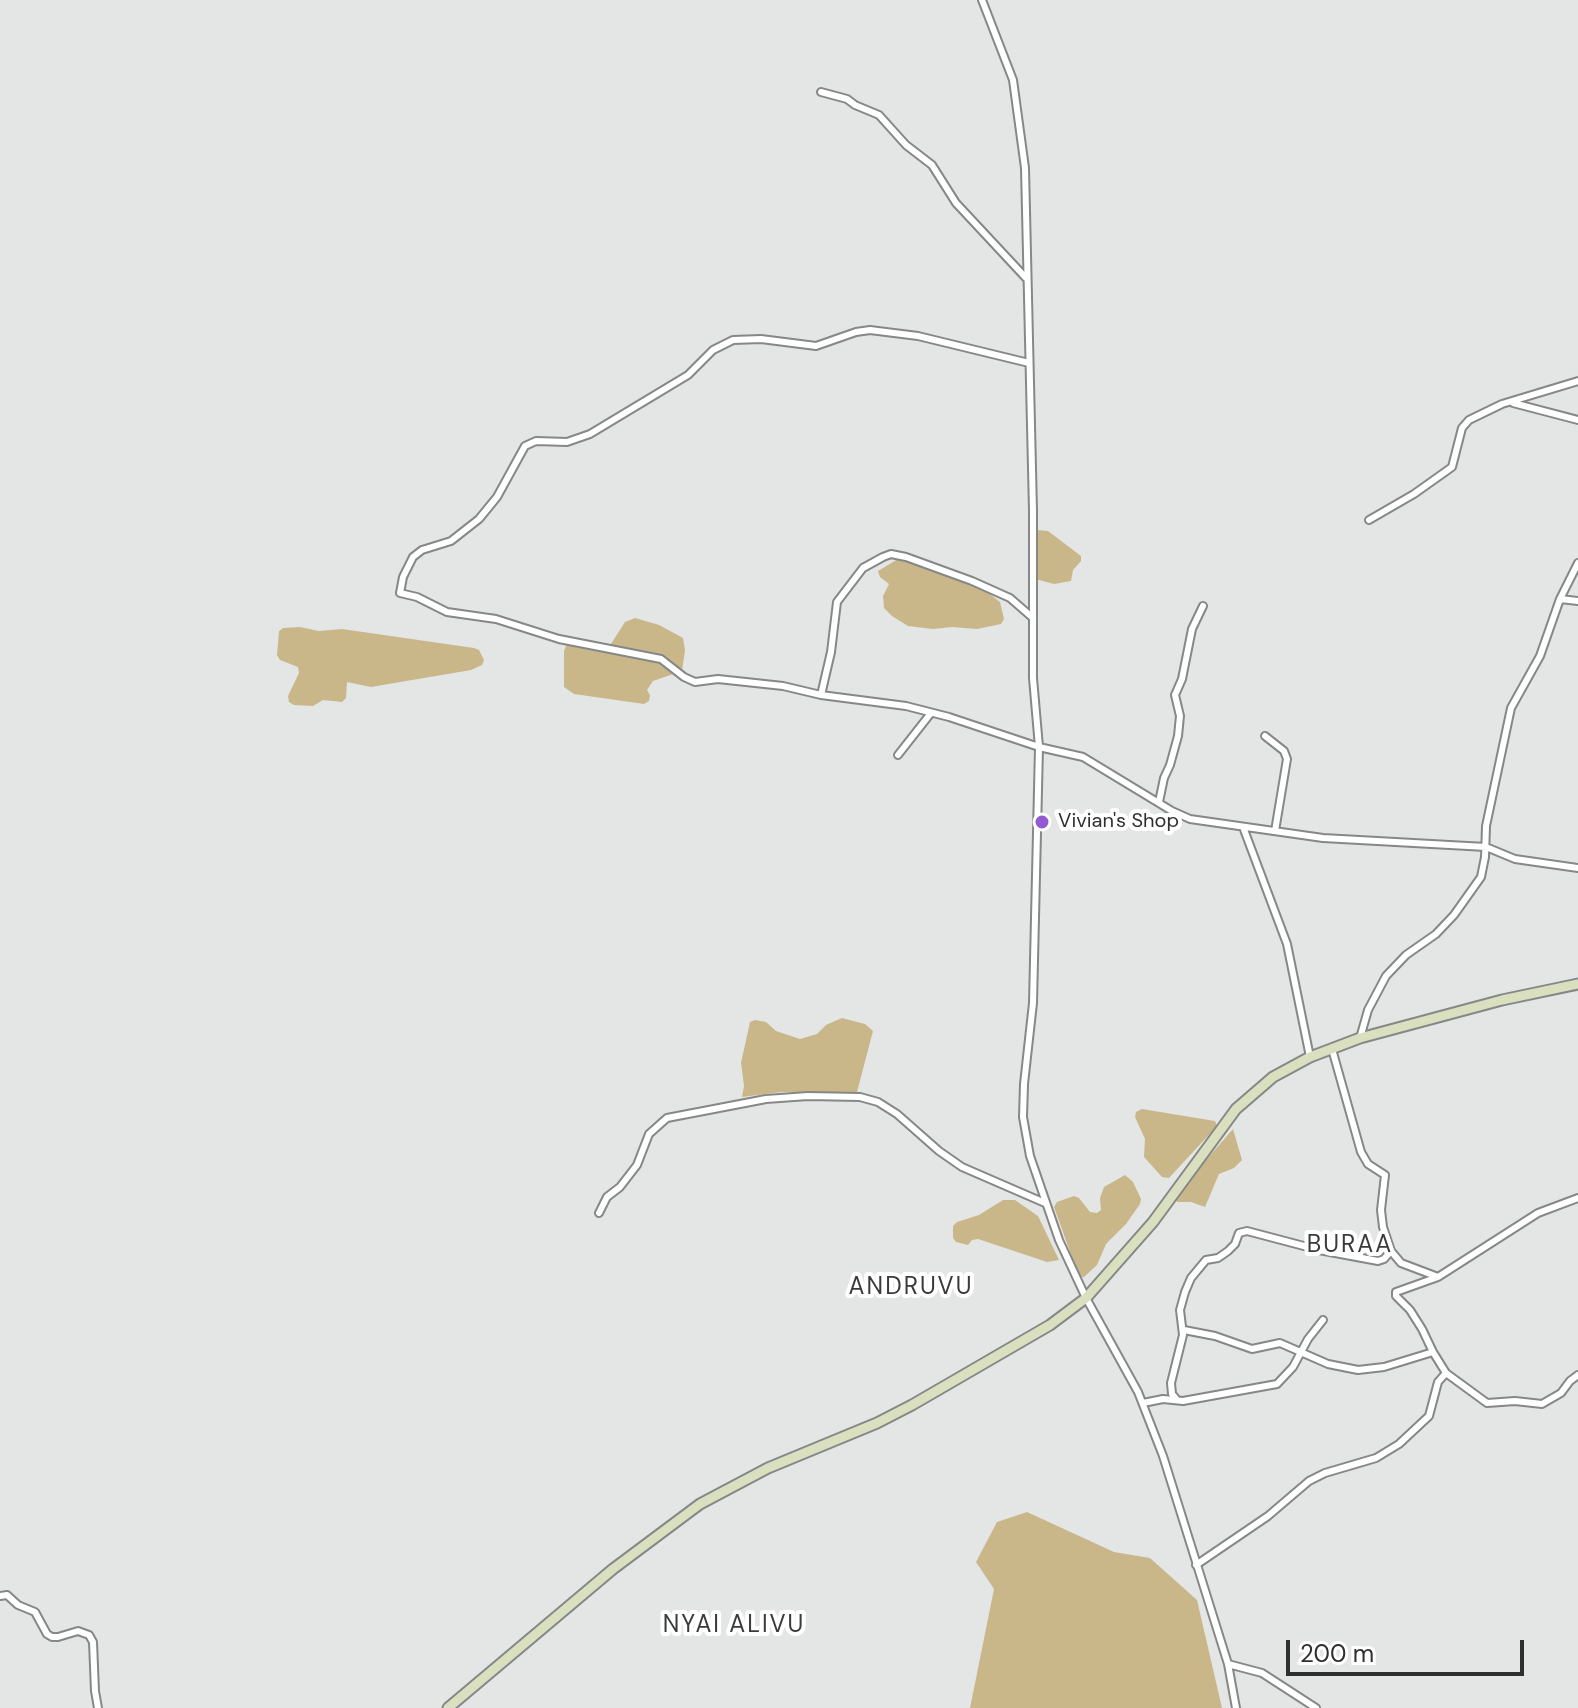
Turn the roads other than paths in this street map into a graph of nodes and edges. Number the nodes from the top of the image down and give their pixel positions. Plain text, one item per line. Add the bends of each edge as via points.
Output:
1 (982, 0) edge
2 (821, 92) dead end
3 (1026, 278) junction
4 (1029, 363) junction
5 (1578, 381) edge
6 (1513, 403) junction
7 (1578, 420) edge
8 (1369, 520) dead end
9 (1578, 563) edge
10 (1560, 599) junction
11 (1578, 601) edge
12 (1203, 606) dead end
13 (1033, 618) junction
14 (821, 695) junction
15 (931, 713) junction
16 (1265, 736) dead end
17 (1039, 747) junction
18 (898, 755) dead end
19 (1159, 802) junction
20 (1243, 827) junction
21 (1275, 831) junction
22 (1486, 847) junction
23 (1578, 868) edge
24 (1578, 984) edge
25 (1360, 1038) junction
26 (1332, 1049) junction
27 (1310, 1057) junction
28 (1578, 1198) edge
29 (1045, 1203) junction
30 (599, 1213) dead end
31 (1391, 1251) junction
32 (1438, 1277) junction
33 (1086, 1298) junction
34 (1323, 1320) dead end
35 (1184, 1330) junction
36 (1433, 1352) junction
37 (1300, 1354) junction
38 (1446, 1373) junction
39 (1578, 1375) edge
40 (1177, 1400) junction
41 (1143, 1403) junction
42 (1196, 1565) junction
43 (0, 1596) edge
44 (1228, 1664) junction
45 (98, 1708) edge
46 (448, 1708) edge
47 (1236, 1708) edge
48 (1316, 1708) edge

1 - 3 street via 1017,97 1025,168
2 - 3 street via 879,115 932,165 956,203
3 - 4 street
4 - 13 street
4 - 14 street via 870,330 816,346 733,340 713,350 688,375 590,434 525,446 479,519 451,541 422,550 403,577 400,593 447,612 656,658 695,682 783,686
5 - 6 street
6 - 7 street
6 - 8 street via 1464,424 1452,467
9 - 10 street
10 - 11 street
10 - 22 street via 1540,656 1508,718
12 - 19 street via 1175,695 1178,736
13 - 14 street via 995,590 891,554 863,568 837,602
13 - 17 street
14 - 15 street
15 - 17 street
15 - 18 street
16 - 21 street via 1287,759
17 - 19 street via 1094,762
17 - 29 street via 1033,1003 1022,1102 1030,1156
19 - 20 street via 1190,819
20 - 21 street
20 - 27 street via 1287,944
21 - 22 street
22 - 23 street via 1515,859
22 - 25 street via 1476,885 1436,934 1386,976
24 - 25 street
25 - 26 street
26 - 27 street
26 - 31 street via 1361,1152 1385,1175 1382,1219
27 - 33 street via 1273,1077 1236,1109 1153,1222
28 - 32 street via 1538,1213
29 - 30 street via 962,1167 878,1102 808,1096 667,1118 649,1134 637,1165
29 - 33 street
31 - 32 street via 1401,1263
31 - 35 street via 1384,1259 1366,1260 1243,1231 1228,1251 1206,1260 1191,1278 1180,1310
32 - 36 street via 1396,1292
33 - 41 street
33 - 46 street via 1050,1325 912,1405 700,1504 613,1569
34 - 37 street
35 - 37 street via 1252,1349 1280,1343
35 - 40 street via 1171,1383
36 - 37 street via 1369,1370 1334,1366
36 - 38 street
37 - 40 street via 1277,1384
38 - 39 street via 1487,1403 1542,1404
38 - 42 street via 1438,1382 1429,1416 1399,1444 1376,1458 1309,1481
40 - 41 street
41 - 42 street
42 - 44 street
43 - 45 street via 35,1612 52,1637 78,1631 89,1635
44 - 47 street
44 - 48 street via 1262,1673

